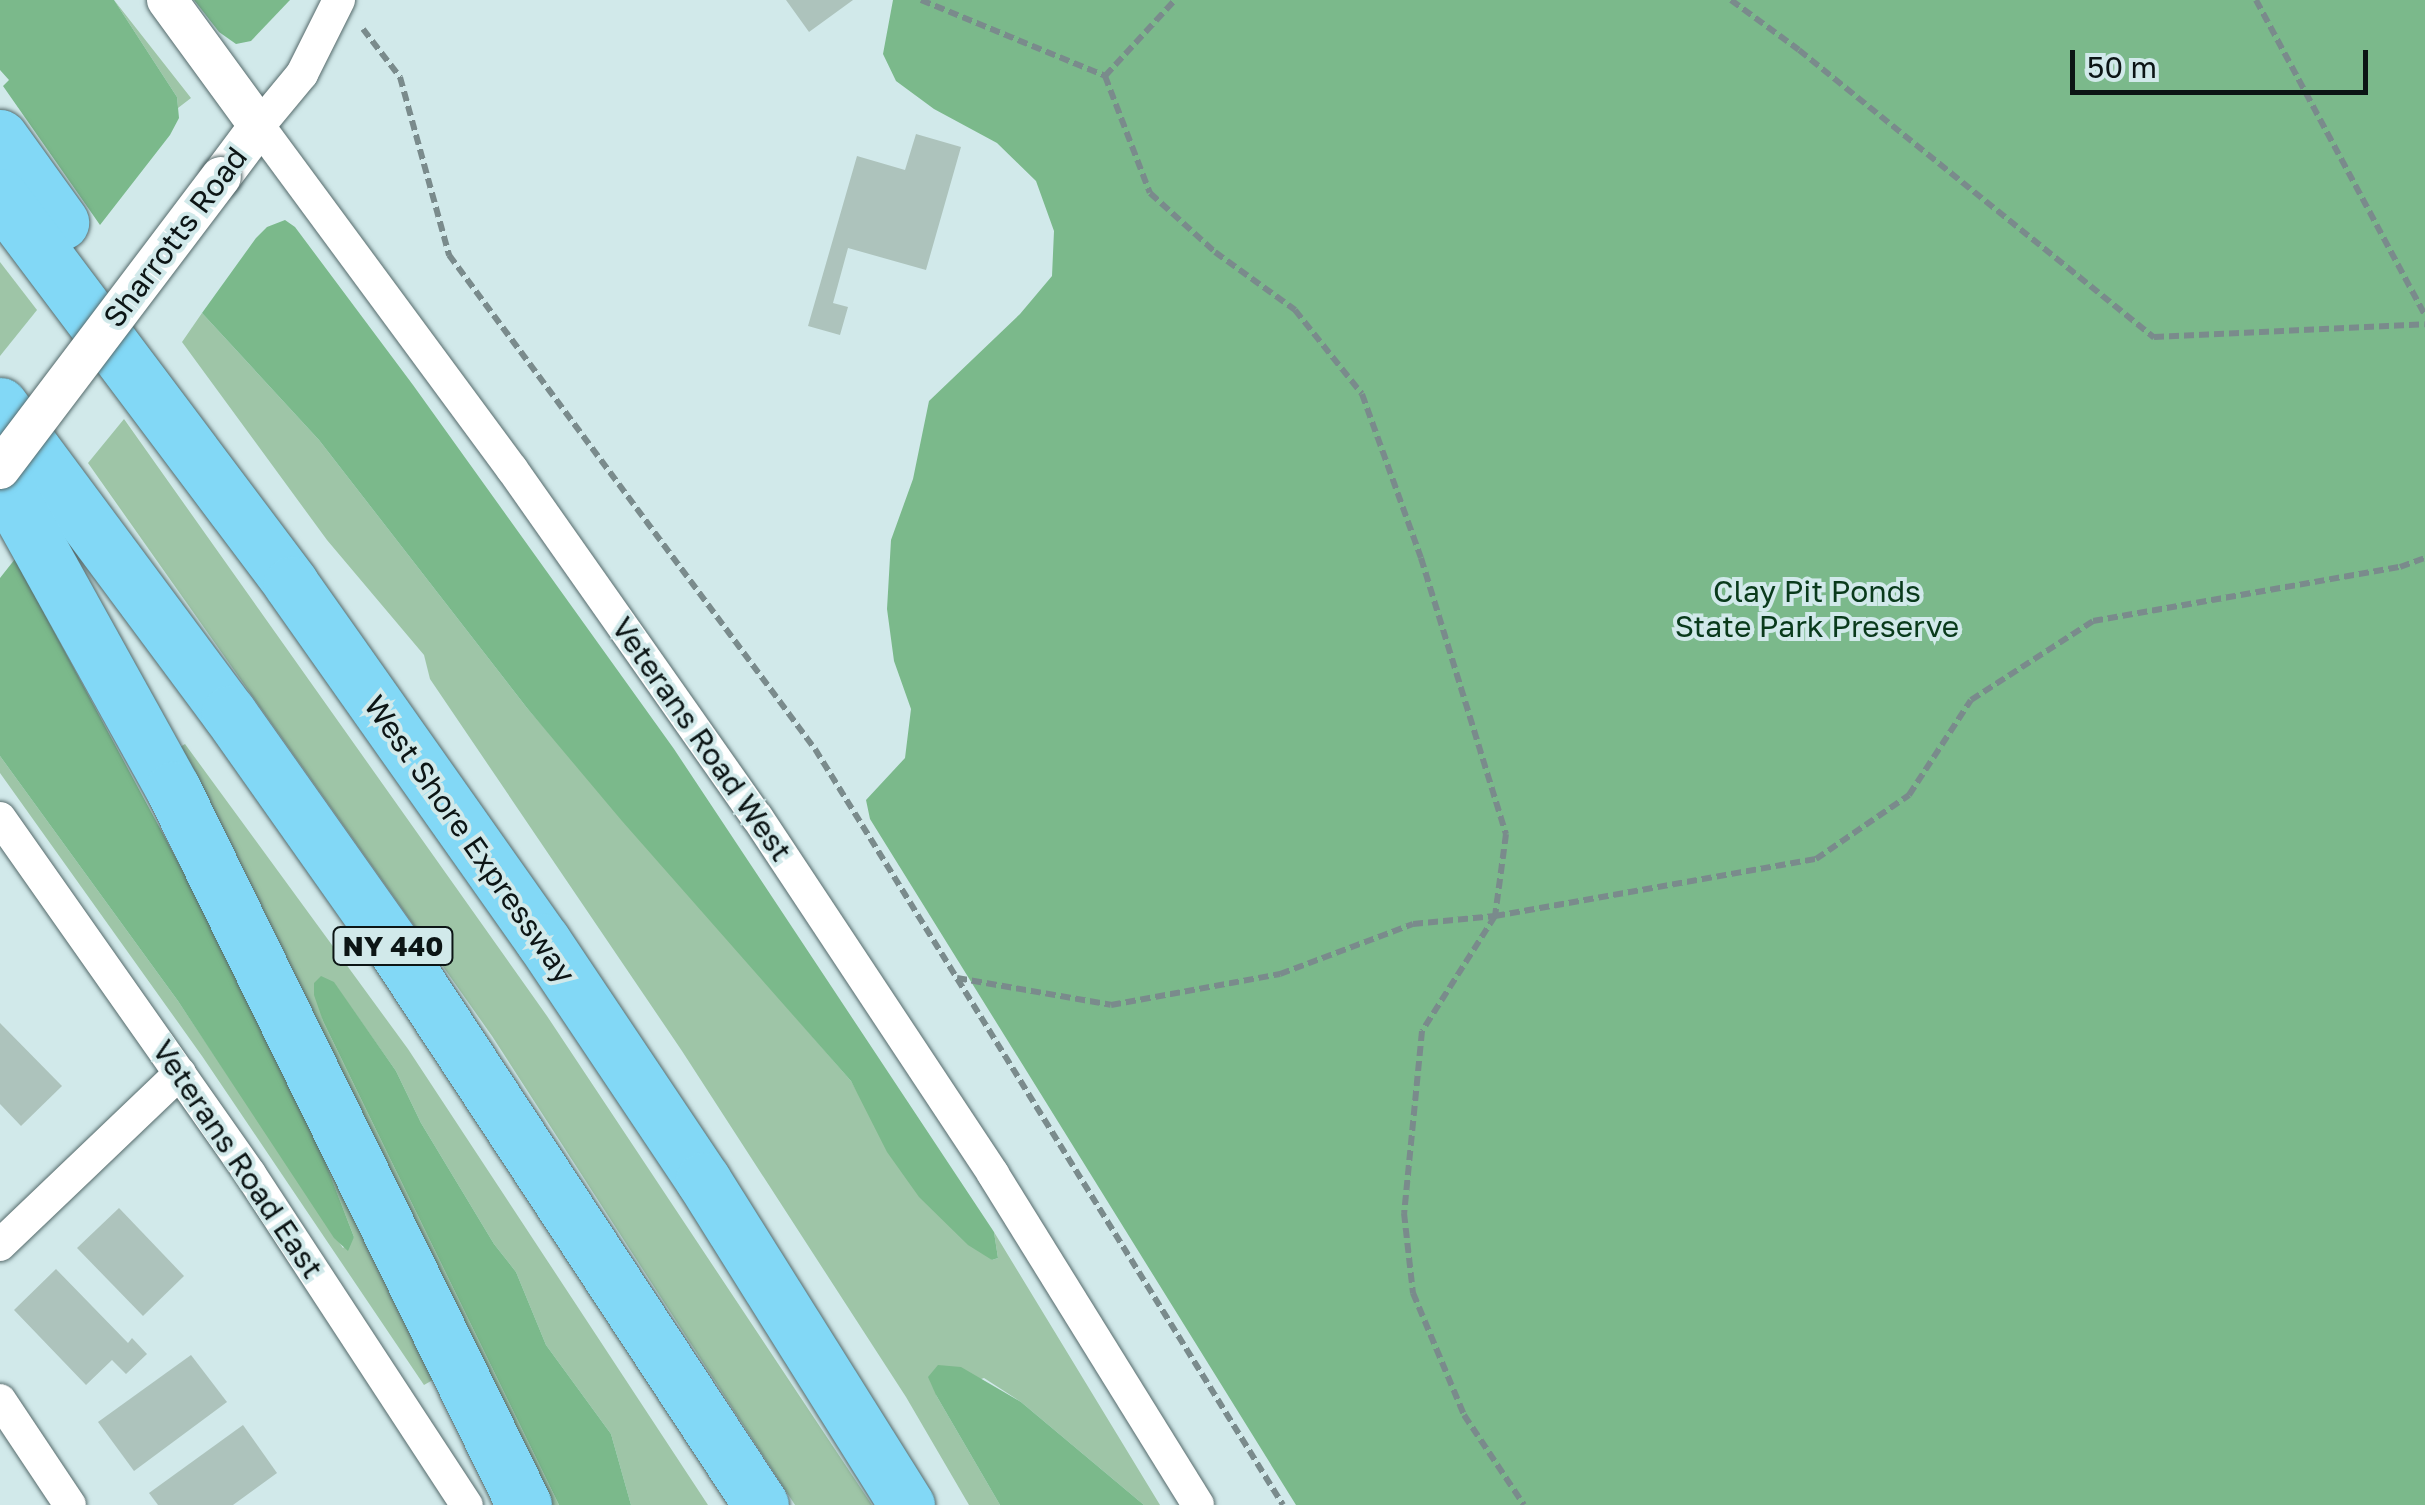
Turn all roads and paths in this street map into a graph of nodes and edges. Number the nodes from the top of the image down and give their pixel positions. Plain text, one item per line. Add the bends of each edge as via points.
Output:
1 (166, 0) edge
2 (920, 0) edge
3 (1175, 0) edge
4 (1730, 0) edge
5 (2256, 0) edge
6 (346, 8) edge
7 (1105, 76) junction
8 (259, 126) junction
9 (0, 136) edge
10 (0, 196) edge
11 (2425, 316) edge
12 (2425, 324) edge
13 (0, 405) edge
14 (0, 468) edge
15 (0, 477) edge
16 (2425, 558) edge
17 (372, 696) junction
18 (0, 818) edge
19 (1494, 916) junction
20 (956, 978) junction
21 (180, 1073) junction
22 (0, 1244) edge
23 (0, 1400) edge
24 (70, 1505) edge
25 (467, 1505) edge
26 (524, 1505) edge
27 (761, 1505) edge
28 (907, 1505) edge
29 (1198, 1505) edge
30 (1283, 1505) edge
31 (1524, 1505) edge

1 - 8 street, Veterans Road West
2 - 7 path
3 - 7 path
4 - 12 path via 2154,336
5 - 11 path
6 - 8 street, Sharrotts Road
6 - 20 path via 400,77 448,254 815,750
7 - 19 path via 1150,194 1295,310 1362,394 1421,558 1506,834
8 - 14 street, Sharrotts Road, bridge
8 - 29 street, Veterans Road West via 756,817 993,1174
9 - 17 highway via 228,448
10 - 17 highway, West Shore Expressway
13 - 27 highway, NY 440 via 396,950
15 - 26 highway via 173,788
16 - 19 path via 2093,621 1971,700 1909,794 1816,859
17 - 28 highway, West Shore Expressway via 703,1180
18 - 21 street, Veterans Road East
19 - 20 path via 1412,924 1280,974 1111,1005
19 - 31 path via 1422,1031 1404,1214 1413,1294 1464,1415
20 - 30 path
21 - 22 street
21 - 25 street, Veterans Road East
23 - 24 street

